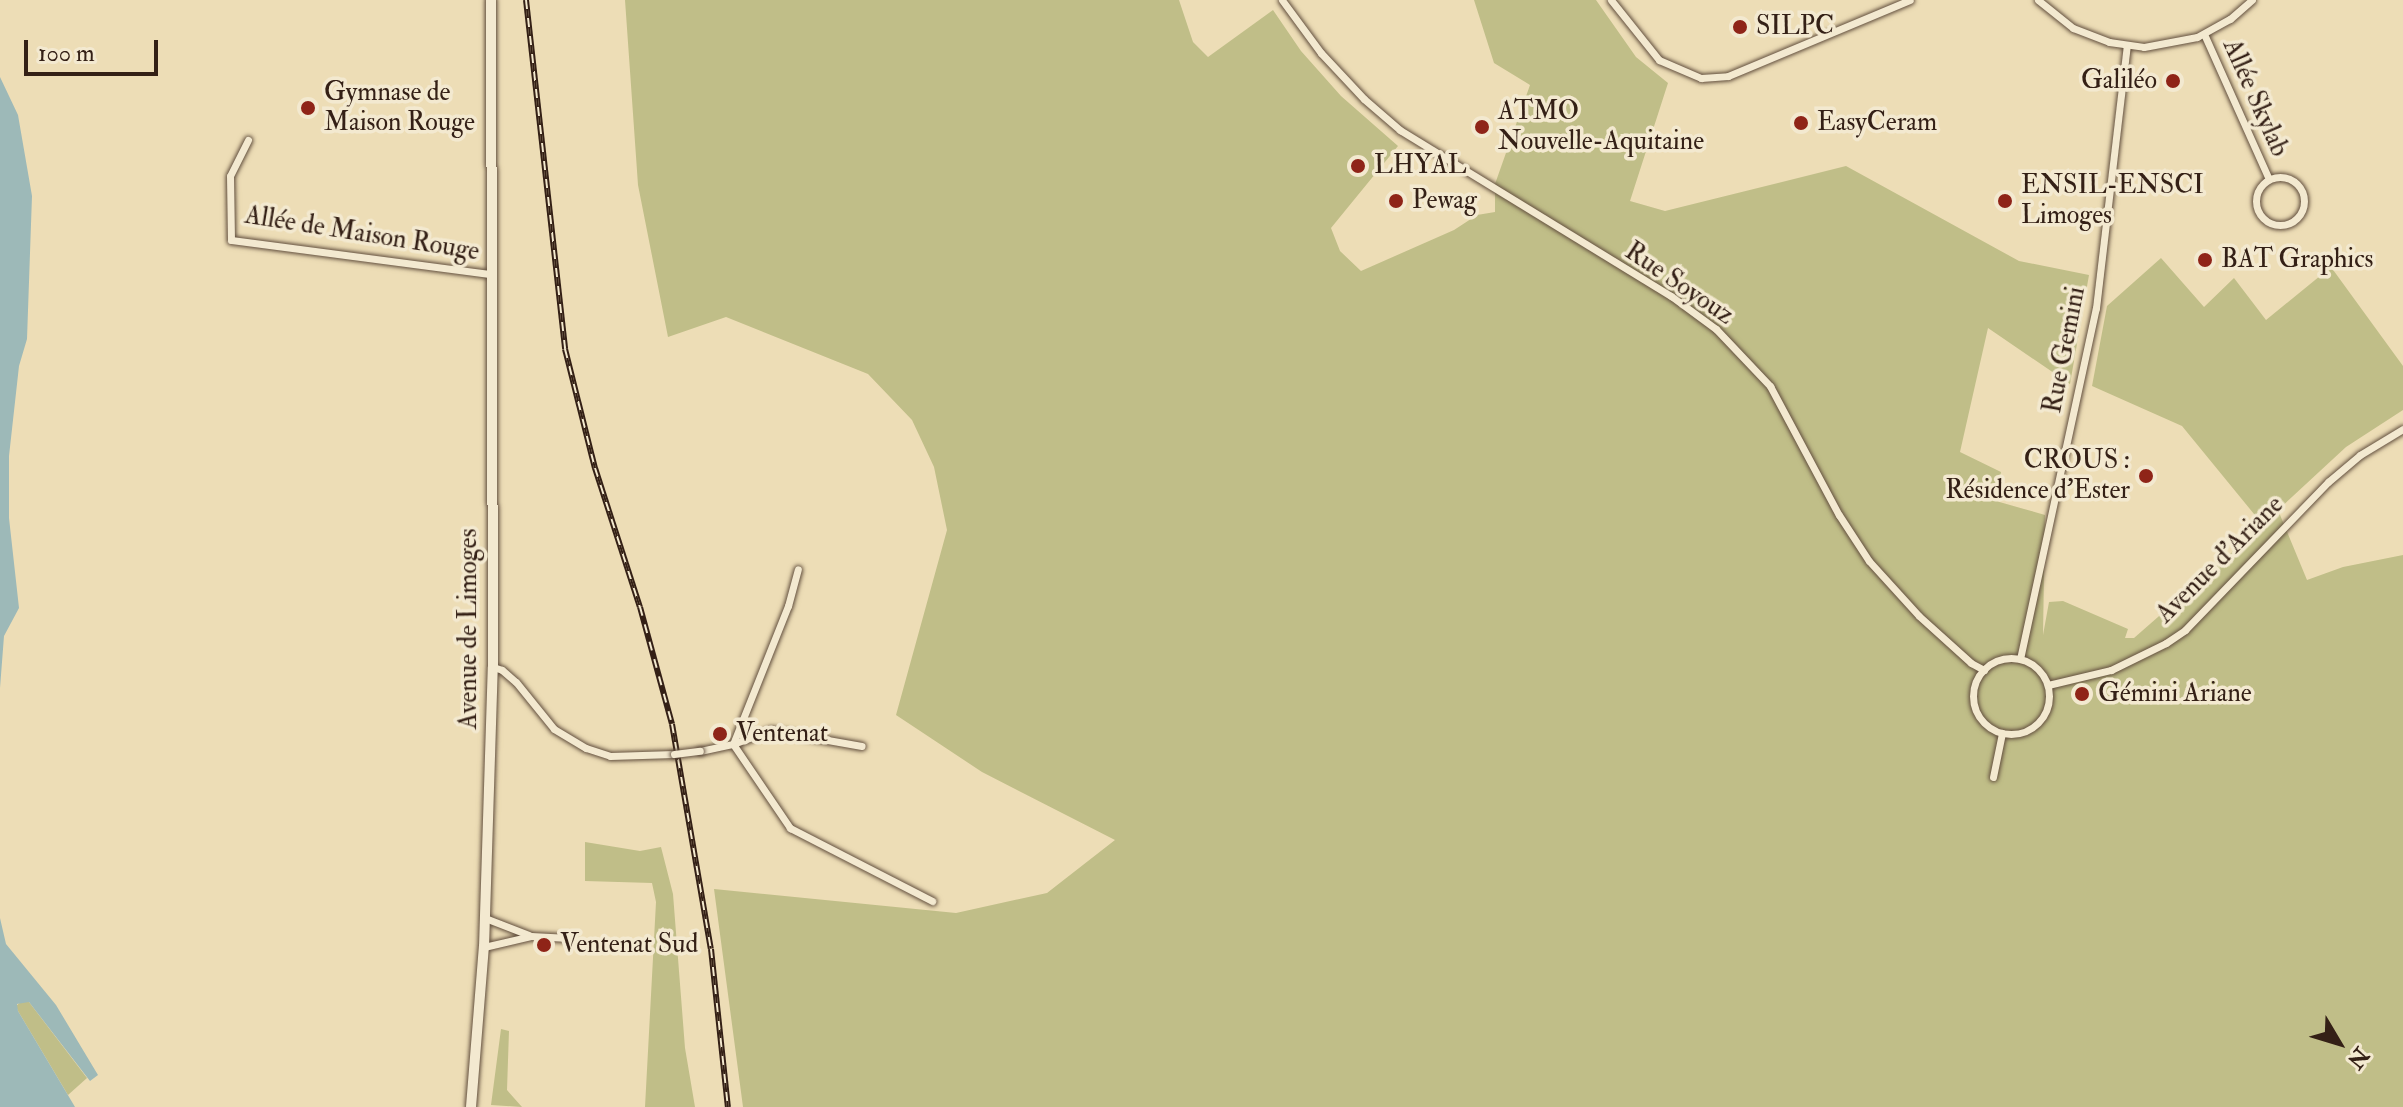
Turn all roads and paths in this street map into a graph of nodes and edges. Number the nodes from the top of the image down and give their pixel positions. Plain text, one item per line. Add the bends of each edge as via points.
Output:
1 (491, 0) edge
2 (1282, 0) edge
3 (1611, 0) edge
4 (1910, 0) edge
5 (2038, 0) edge
6 (2252, 0) edge
7 (2204, 34) junction
8 (2127, 46) junction
9 (248, 140) dead end
10 (2269, 179) junction
11 (490, 274) junction
12 (2403, 429) edge
13 (798, 569) dead end
14 (2020, 659) junction
15 (493, 667) junction
16 (1984, 670) junction
17 (2048, 685) junction
18 (2002, 733) junction
19 (733, 744) junction
20 (862, 746) dead end
21 (1993, 777) dead end
22 (932, 901) dead end
23 (485, 918) junction
24 (531, 936) junction
25 (569, 938) dead end
26 (484, 947) junction
27 (471, 1107) edge

1 - 11 main road, Avenue de Limoges
2 - 16 street, Rue Soyouz via 1321,53 1400,130 1716,329 1770,386 1869,561 1919,616
3 - 4 street via 1659,60 1701,78 1728,76
5 - 8 street via 2073,28
6 - 7 street
7 - 8 street via 2174,44
7 - 10 street, Allée Skylab
8 - 14 street, Rue Gemini via 2096,308
9 - 11 street, Allée de Maison Rouge via 230,176 231,240
10 - 10 street, Allée Skylab via 2291,180 2301,190 2302,212 2291,223 2274,225 2257,210 2256,196
11 - 15 main road, Avenue de Limoges
12 - 17 street, Avenue d'Ariane via 2328,482 2185,630 2111,670
13 - 19 street
14 - 16 street via 2000,660
14 - 17 street via 2037,668
15 - 19 street, bridge via 516,682 554,729 610,756 674,754
15 - 23 main road, Avenue de Limoges
16 - 18 street via 1974,687 1974,707 1984,724
17 - 18 street via 2048,705 2039,722 2022,733
18 - 21 street
19 - 20 street via 771,730
19 - 22 street via 790,828
23 - 24 street
23 - 26 main road, Avenue de Limoges
24 - 25 street
24 - 26 street
26 - 27 main road, Avenue de Limoges

